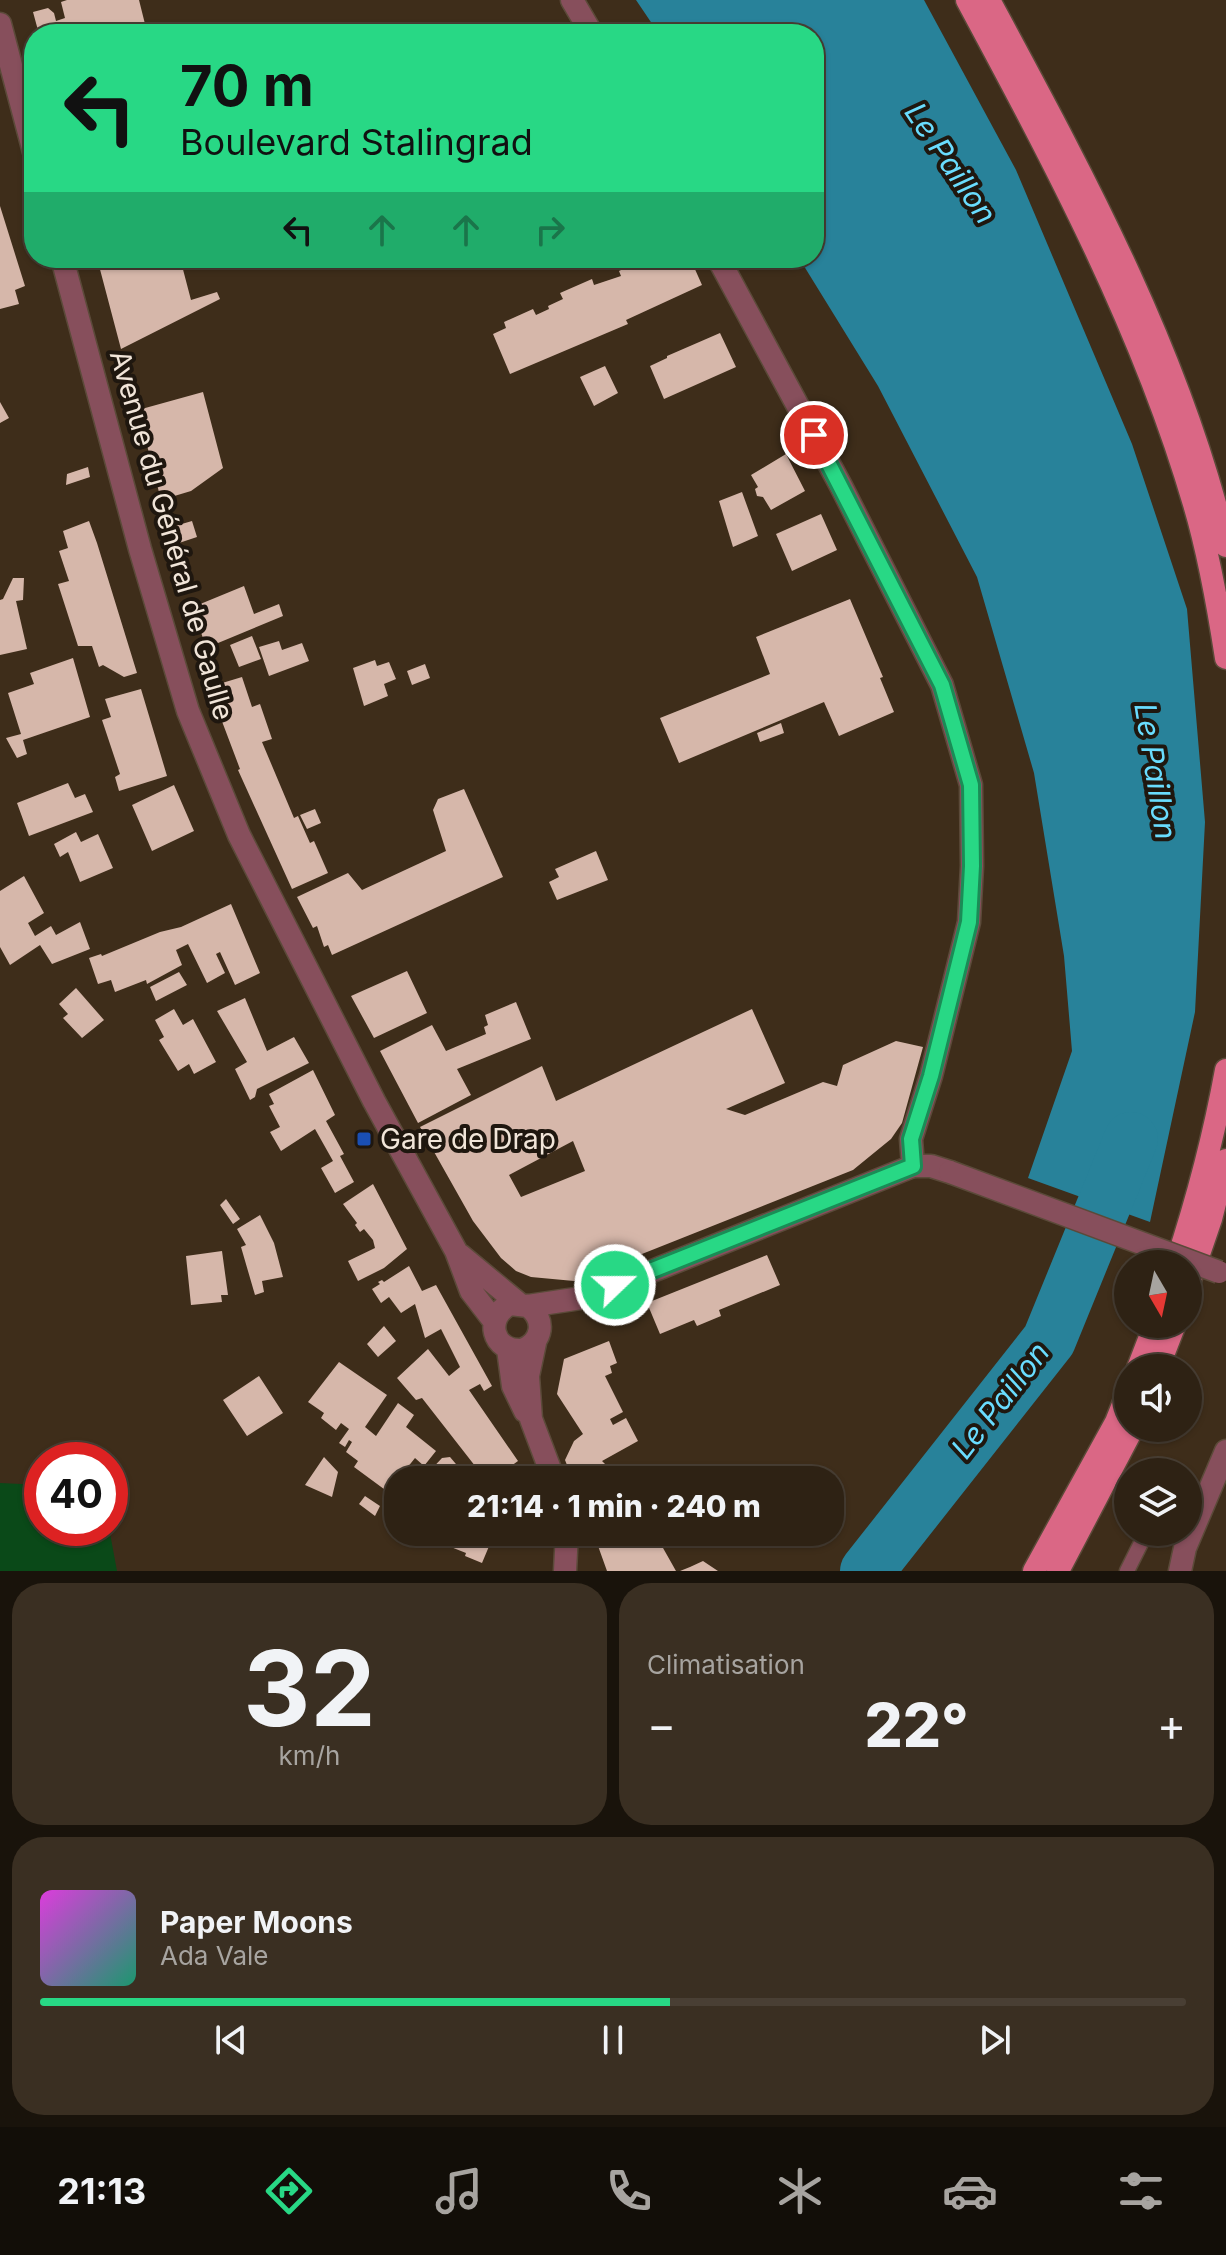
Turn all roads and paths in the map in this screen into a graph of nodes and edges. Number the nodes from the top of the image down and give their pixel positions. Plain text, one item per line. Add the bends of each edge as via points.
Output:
1 (572, 0) edge
2 (967, 0) edge
3 (989, 0) edge
4 (0, 24) edge
5 (586, 24) edge
6 (24, 114) edge
7 (65, 268) edge
8 (723, 268) edge
9 (1226, 546) edge
10 (1226, 658) edge
11 (1226, 1070) edge
12 (1226, 1160) edge
13 (913, 1166) junction
14 (1180, 1250) edge
15 (1200, 1250) edge
16 (456, 1251) junction
17 (1223, 1275) edge
18 (588, 1297) junction
19 (523, 1304) junction
20 (494, 1321) junction
21 (537, 1338) junction
22 (508, 1349) junction
23 (531, 1419) junction
24 (1114, 1426) edge
25 (1126, 1442) edge
26 (1226, 1451) edge
27 (549, 1466) edge
28 (1202, 1500) edge
29 (566, 1546) edge
30 (1140, 1546) edge
31 (1186, 1546) edge
32 (565, 1571) edge
33 (1034, 1571) edge
34 (1058, 1571) edge
35 (1127, 1571) edge
36 (1180, 1571) edge

1 - 5 street
2 - 10 main road via 1108,276 1159,401 1194,504
3 - 9 main road via 1127,271 1182,398
4 - 6 street
7 - 16 street, Avenue du Général de Gaulle via 188,711 239,835
8 - 13 street via 942,685 971,785 969,922 911,1139
11 - 14 main road
12 - 15 main road
13 - 17 street, bridge via 950,1172
13 - 18 street
16 - 19 street, Avenue du Général de Gaulle
16 - 20 street, Avenue du Général de Gaulle via 471,1291
18 - 19 street
18 - 21 street
19 - 20 street via 503,1308
19 - 21 street via 539,1318
20 - 22 street via 494,1334
21 - 22 street via 522,1350
21 - 23 street via 528,1376
22 - 23 street via 513,1386
23 - 27 street
24 - 33 main road
25 - 34 main road
26 - 28 street
29 - 32 street
30 - 35 lane
31 - 36 street

